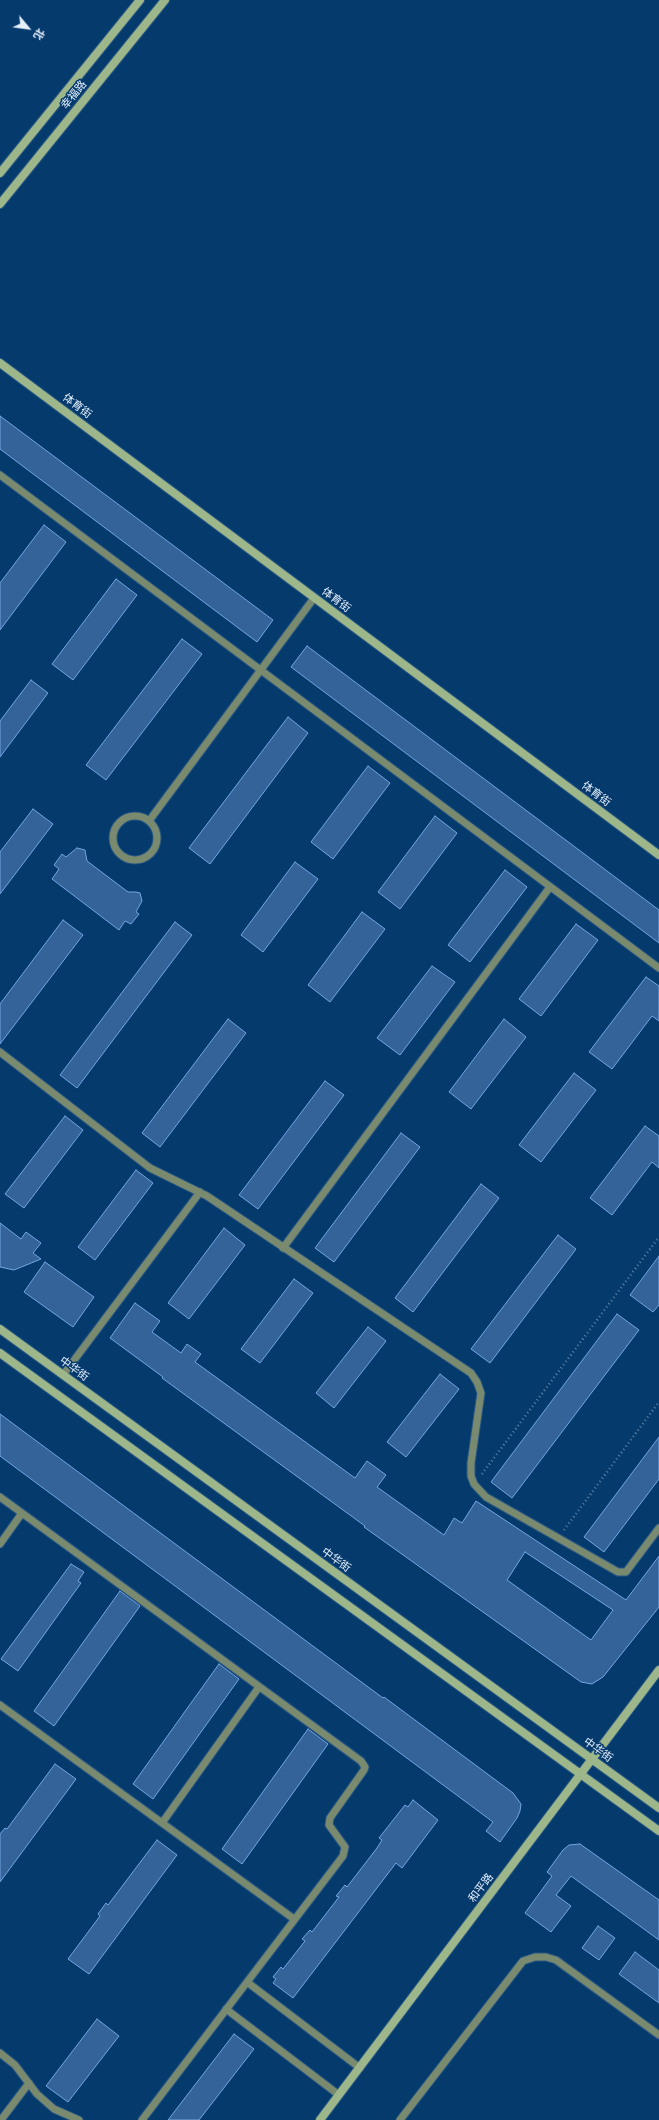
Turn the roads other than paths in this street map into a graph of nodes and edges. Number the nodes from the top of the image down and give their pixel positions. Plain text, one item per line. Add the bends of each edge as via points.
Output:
1 (140, 0) edge
2 (165, 0) edge
3 (0, 173) edge
4 (0, 204) edge
5 (0, 363) edge
6 (0, 475) edge
7 (314, 598) junction
8 (261, 670) junction
9 (149, 821) junction
10 (659, 855) edge
11 (550, 887) junction
12 (659, 968) edge
13 (0, 1052) edge
14 (200, 1192) junction
15 (283, 1248) junction
16 (0, 1329) edge
17 (0, 1353) edge
18 (63, 1376) junction
19 (0, 1497) edge
20 (22, 1513) junction
21 (659, 1528) edge
22 (0, 1544) edge
23 (659, 1670) edge
24 (259, 1687) junction
25 (0, 1705) edge
26 (592, 1759) junction
27 (580, 1774) junction
28 (659, 1808) edge
29 (162, 1823) junction
30 (659, 1831) edge
31 (294, 1919) junction
32 (246, 1982) junction
33 (226, 2009) junction
34 (659, 2035) edge
35 (0, 2053) edge
36 (360, 2068) junction
37 (29, 2082) junction
38 (339, 2095) junction
39 (1, 2120) edge
40 (79, 2120) edge
41 (142, 2120) edge
42 (320, 2120) edge
43 (400, 2120) edge

1 - 3 street, 幸福路
2 - 4 street, 幸福路
5 - 7 street, 体育街
6 - 8 lane
7 - 8 lane
7 - 10 street, 体育街
8 - 9 lane
8 - 11 lane
9 - 9 lane via 134,816 116,827 113,842 120,855 134,860 148,855 153,849 156,836
11 - 12 lane
11 - 15 lane
13 - 14 lane via 150,1168
14 - 15 lane
14 - 18 lane
15 - 21 lane via 471,1373 481,1393 471,1476 474,1484 486,1497 618,1572 626,1572
16 - 18 street, 中华街
17 - 27 street
18 - 26 street, 中华街
19 - 20 lane
20 - 22 lane
20 - 24 lane
23 - 26 street, 和平路
24 - 29 lane
24 - 31 lane via 361,1761 365,1767 332,1814 329,1826 346,1851
25 - 29 lane
26 - 27 street, 和平路
26 - 28 street, 中华街
27 - 30 street
27 - 36 street, 和平路
29 - 31 lane
31 - 32 lane
32 - 33 lane
32 - 36 lane
33 - 38 lane
33 - 41 lane
34 - 43 lane via 556,1960 536,1957 523,1961
35 - 37 lane via 15,2064
36 - 38 street, 和平路
37 - 39 lane
37 - 40 lane via 37,2094 54,2109
38 - 42 street, 和平路

